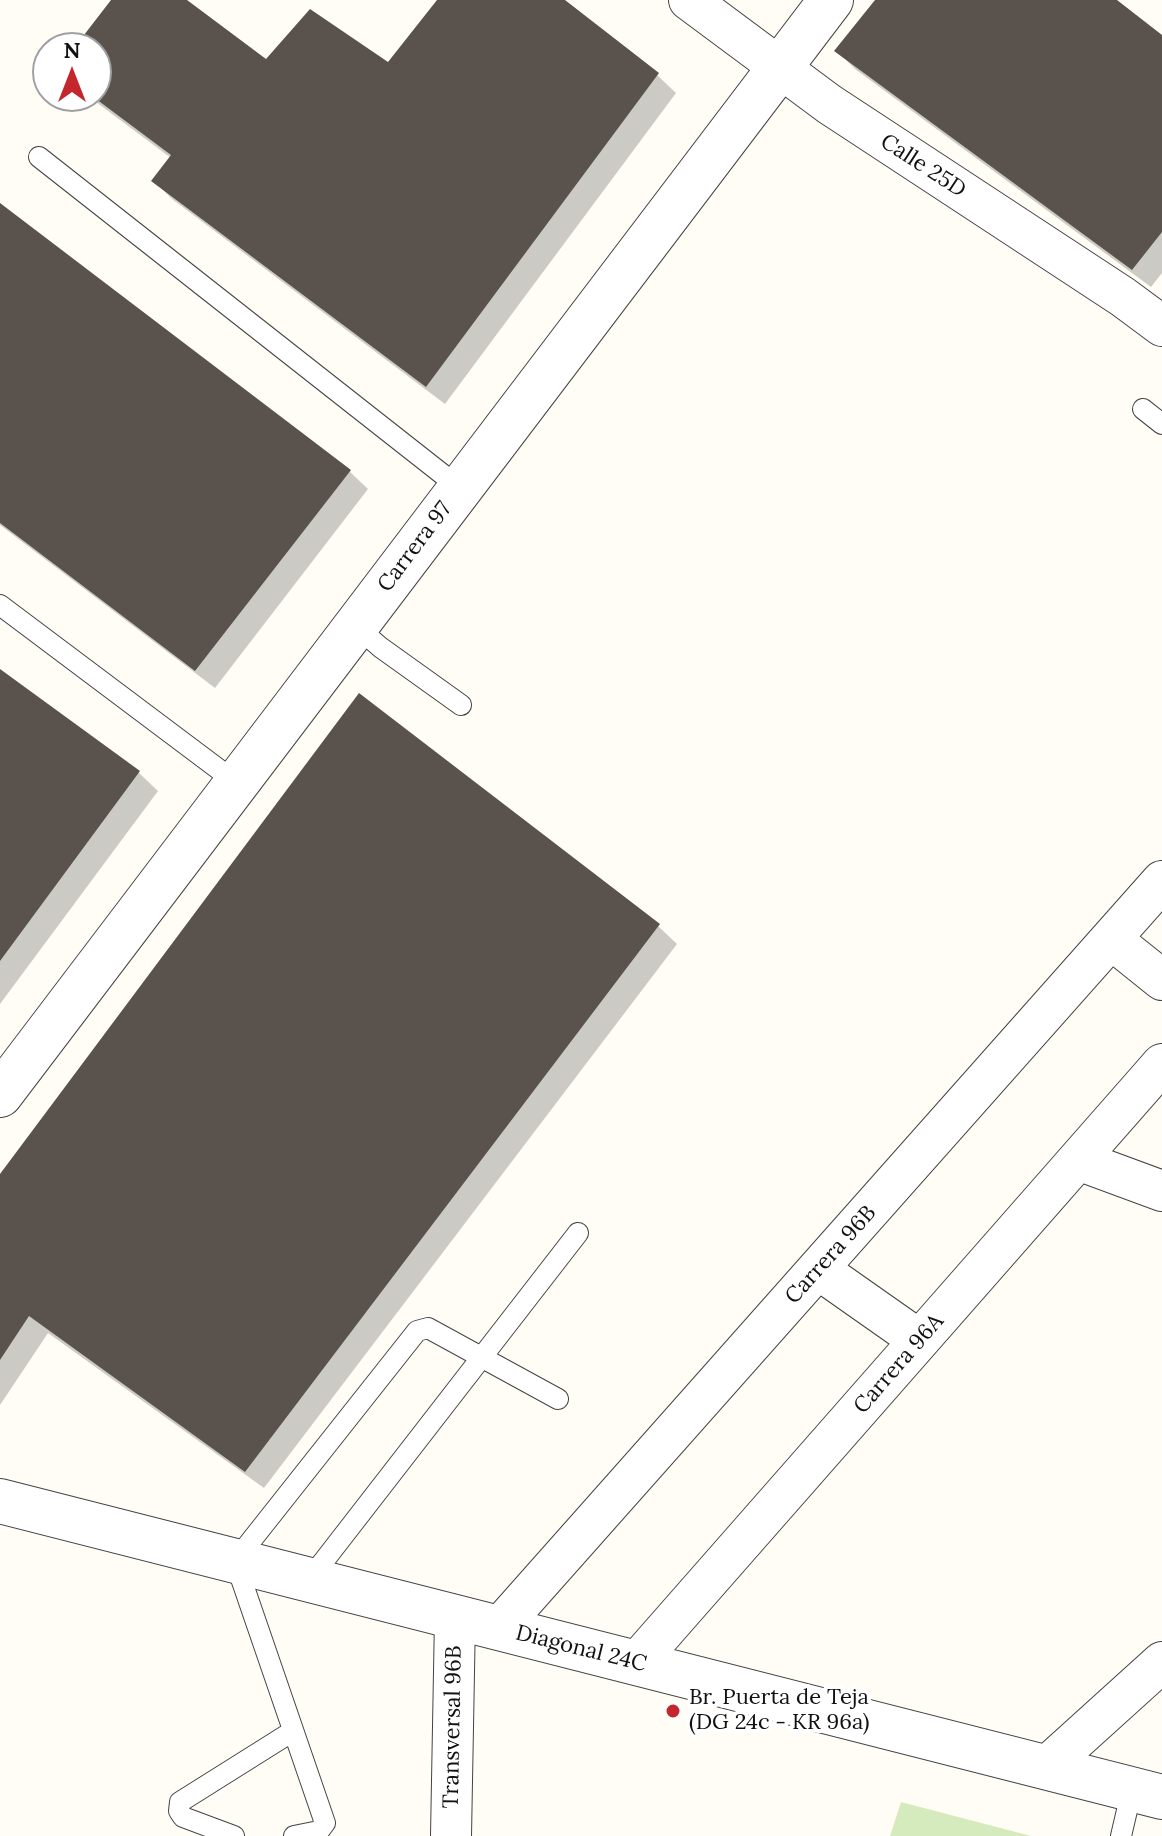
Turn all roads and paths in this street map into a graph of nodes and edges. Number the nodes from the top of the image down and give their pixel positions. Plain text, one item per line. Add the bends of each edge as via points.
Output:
1 (689, 0) edge
2 (831, 0) edge
3 (780, 67) junction
4 (39, 157) dead end
5 (1162, 326) edge
6 (1143, 409) dead end
7 (1162, 424) edge
8 (460, 488) junction
9 (0, 605) edge
10 (356, 626) junction
11 (461, 705) dead end
12 (237, 783) junction
13 (1162, 881) edge
14 (1111, 939) junction
15 (1162, 980) edge
16 (1162, 1064) edge
17 (0, 1095) edge
18 (1078, 1160) junction
19 (1162, 1191) edge
20 (578, 1233) dead end
21 (818, 1269) junction
22 (919, 1340) junction
23 (482, 1357) junction
24 (558, 1399) dead end
25 (0, 1501) edge
26 (235, 1561) junction
27 (309, 1580) junction
28 (455, 1617) junction
29 (499, 1628) junction
30 (1162, 1662) edge
31 (636, 1663) junction
32 (293, 1731) junction
33 (1046, 1767) junction
34 (1147, 1793) edge
35 (234, 1836) edge
36 (294, 1836) edge
37 (451, 1836) edge
38 (1121, 1836) edge

1 - 3 street, Calle 25D
2 - 3 street, Carrera 97
3 - 5 street, Calle 25D
3 - 8 street, Carrera 97
4 - 8 lane
6 - 7 lane
8 - 10 street, Carrera 97
9 - 12 lane
10 - 11 lane
10 - 12 street, Carrera 97
12 - 17 street, Carrera 97
13 - 14 street, Carrera 96B
14 - 15 street
14 - 21 street, Carrera 96B
16 - 18 street, Carrera 96A
18 - 19 street
18 - 22 street, Carrera 96A
20 - 23 lane
21 - 22 street
21 - 29 street, Carrera 96B
22 - 31 street, Carrera 96A
23 - 24 lane
23 - 26 lane via 428,1328 417,1331
23 - 27 lane
25 - 26 street, Diagonal 24C
26 - 27 street, Diagonal 24C
26 - 32 lane
27 - 28 street, Diagonal 24C
28 - 29 street, Diagonal 24C
28 - 37 street, Transversal 96B
29 - 31 street, Diagonal 24C
30 - 33 street
31 - 33 street, Diagonal 24C
32 - 35 lane via 180,1802 183,1817
32 - 36 lane via 325,1823 319,1831
33 - 34 street, Diagonal 24C
34 - 38 lane

